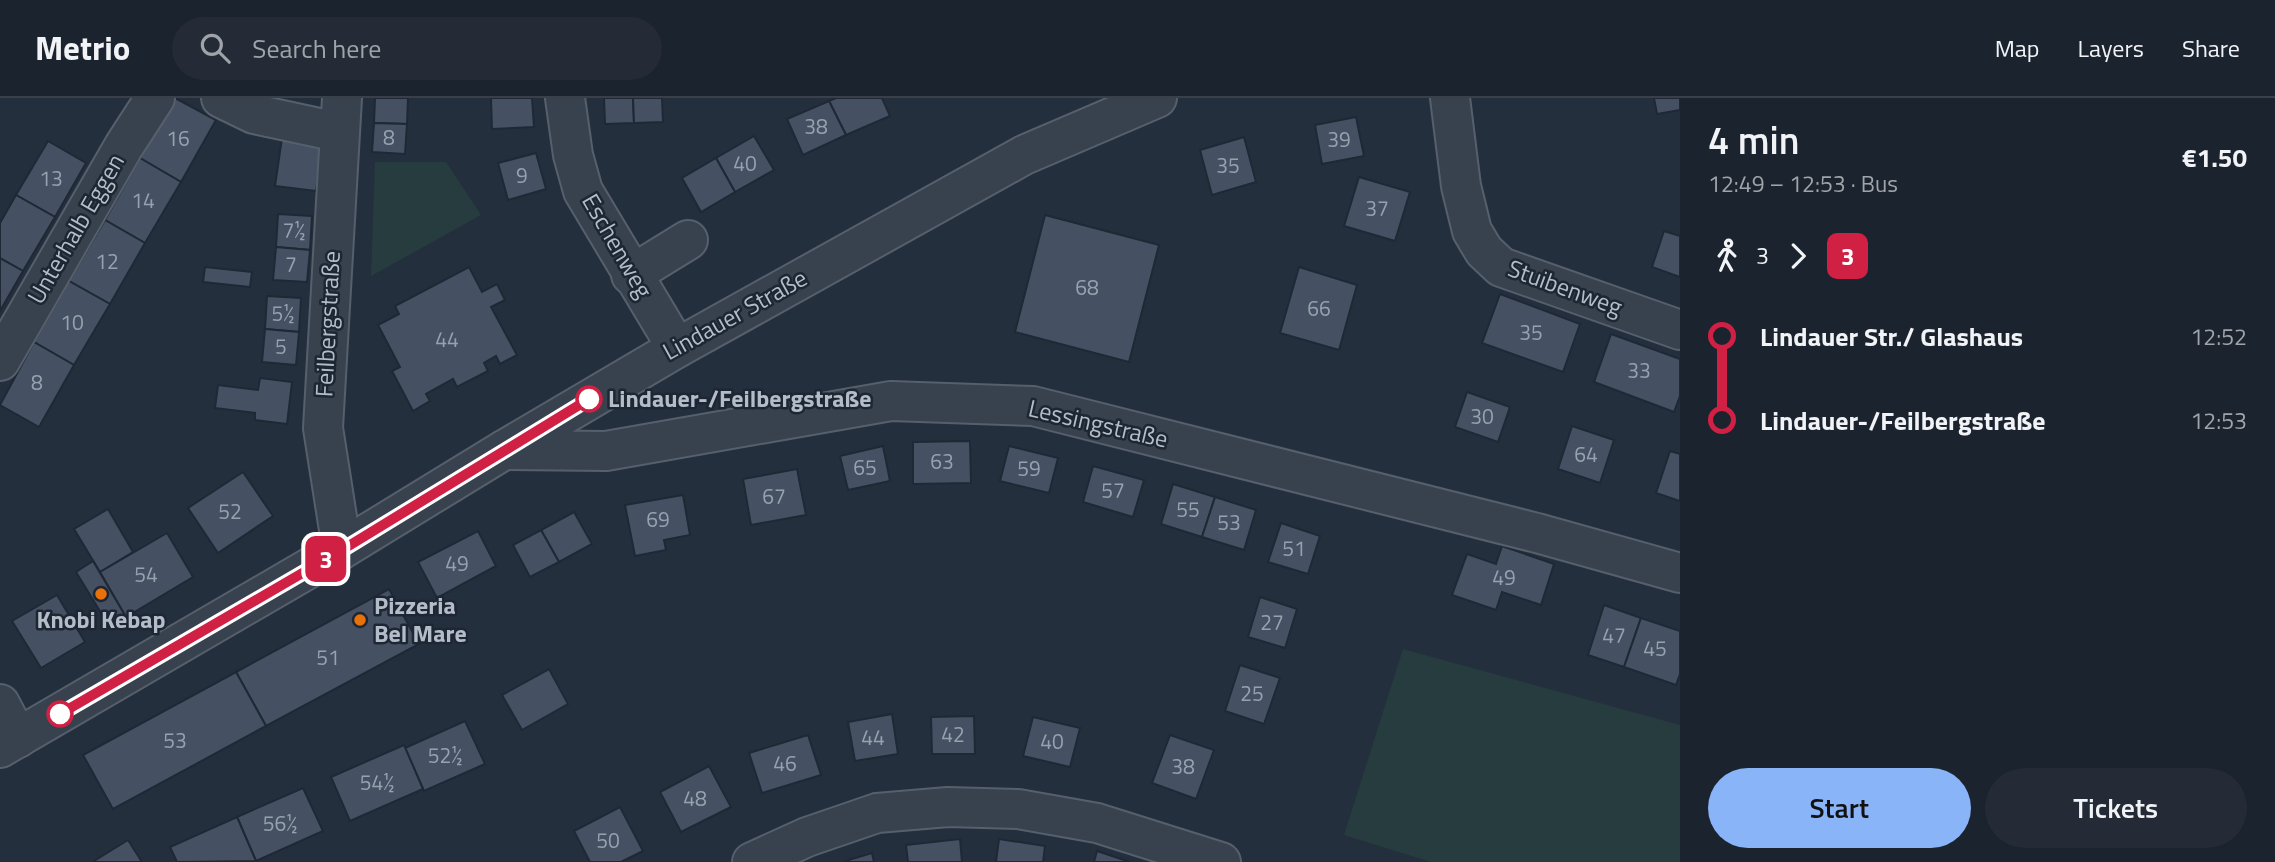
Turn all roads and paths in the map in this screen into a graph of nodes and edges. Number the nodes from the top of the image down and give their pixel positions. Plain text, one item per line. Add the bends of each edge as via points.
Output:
1 (155, 98) edge
2 (221, 98) edge
3 (565, 98) edge
4 (1450, 98) edge
5 (1148, 100) edge
6 (340, 115) edge
7 (688, 240) dead end
8 (631, 275) junction
9 (1680, 330) edge
10 (677, 348) junction
11 (0, 361) edge
12 (504, 450) junction
13 (342, 550) junction
14 (1680, 573) edge
15 (0, 704) edge
16 (6, 747) edge
17 (752, 862) edge
18 (1221, 862) edge

1 - 11 street, Unterhalb Eggen
2 - 6 street via 254,114
3 - 8 street, Eschenweg via 583,191
4 - 9 street, Stuibenweg via 1461,186 1472,231 1484,251 1501,267
5 - 10 street, Lindauer Straße via 1024,155
6 - 13 street, Feilbergstraße via 323,428
7 - 8 street
8 - 10 street, Eschenweg
10 - 12 street, Lindauer Straße
12 - 13 street, Lindauer Straße
12 - 14 street, Lessingstraße via 606,451 891,401 1033,406
13 - 16 street, Lindauer Straße
15 - 16 street
17 - 18 street via 877,813 948,807 1018,809 1097,822

